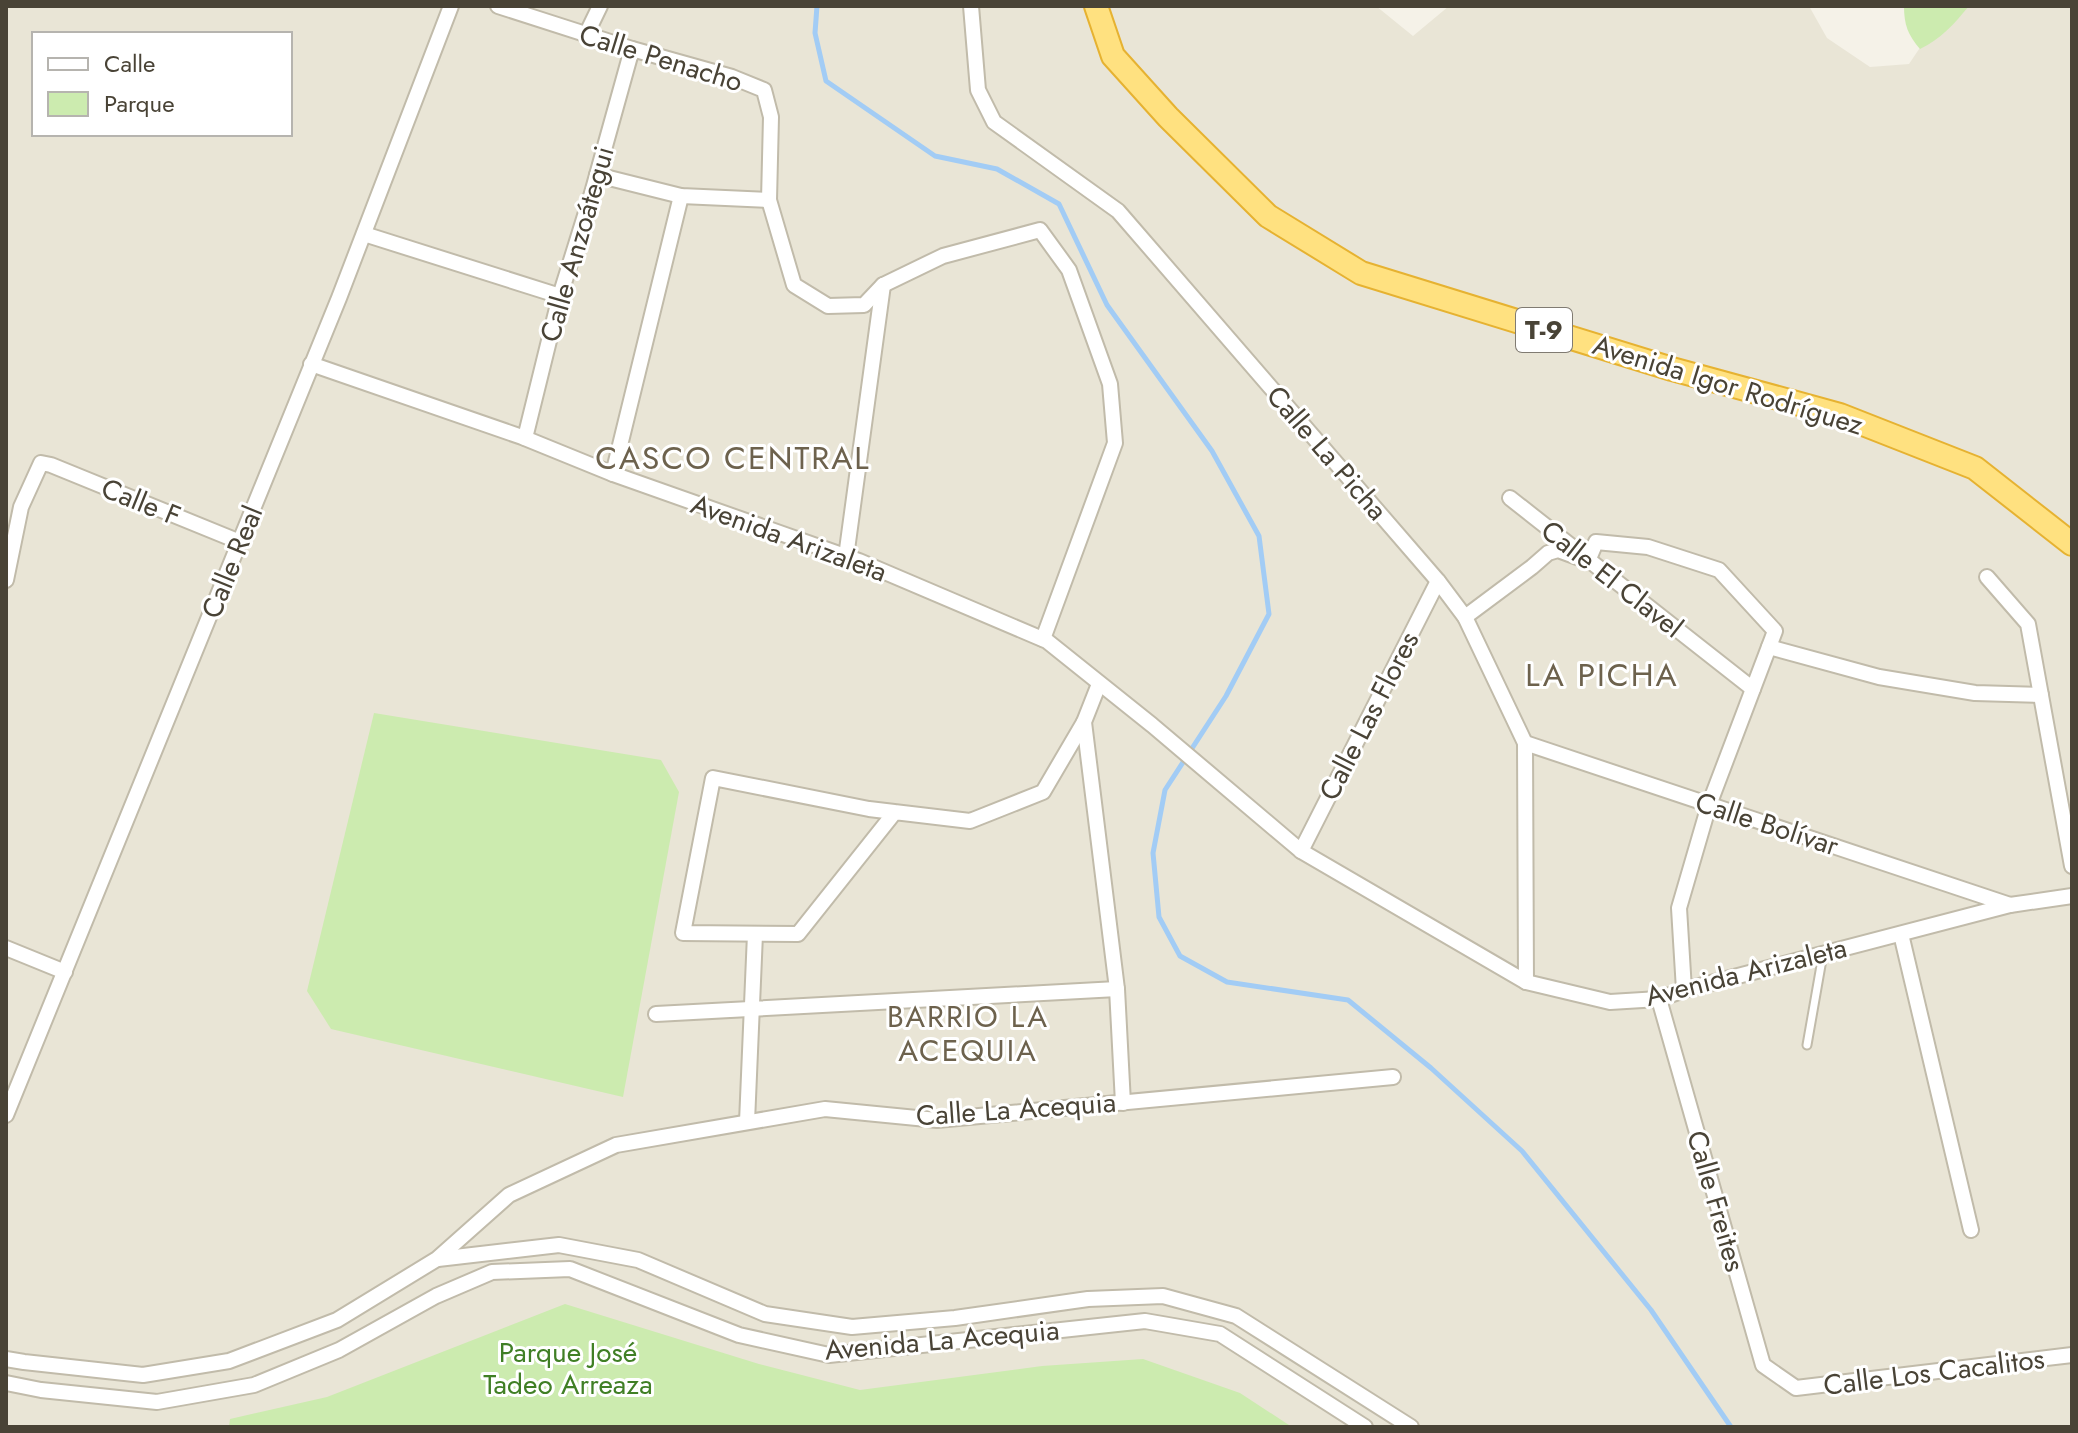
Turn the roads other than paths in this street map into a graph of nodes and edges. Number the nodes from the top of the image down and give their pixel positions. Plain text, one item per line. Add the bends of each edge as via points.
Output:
1 (451, 6) edge
2 (498, 6) edge
3 (600, 6) edge
4 (971, 6) edge
5 (1096, 6) edge
6 (586, 35) junction
7 (632, 49) junction
8 (597, 175) junction
9 (681, 196) junction
10 (769, 200) junction
11 (364, 234) junction
12 (883, 285) junction
13 (560, 296) junction
14 (311, 364) junction
15 (525, 438) junction
16 (613, 474) junction
17 (1510, 498) dead end
18 (240, 542) junction
19 (2072, 544) edge
20 (846, 557) junction
21 (1588, 561) junction
22 (1987, 577) dead end
23 (6, 580) edge
24 (1438, 581) junction
25 (1465, 617) junction
26 (1043, 639) junction
27 (1769, 647) junction
28 (1099, 684) junction
29 (1753, 689) junction
30 (2041, 695) junction
31 (1084, 722) junction
32 (1525, 743) junction
33 (1709, 805) junction
34 (895, 812) junction
35 (1301, 851) junction
36 (2072, 866) edge
37 (2072, 896) edge
38 (2010, 905) junction
39 (755, 934) junction
40 (1901, 934) junction
41 (6, 948) edge
42 (1823, 954) junction
43 (65, 972) junction
44 (1526, 982) junction
45 (1117, 989) junction
46 (1684, 990) junction
47 (1659, 999) junction
48 (752, 1009) junction
49 (656, 1014) dead end
50 (1807, 1045) dead end
51 (1393, 1077) dead end
52 (1123, 1103) junction
53 (6, 1115) edge
54 (747, 1122) junction
55 (1971, 1230) dead end
56 (437, 1259) junction
57 (2072, 1355) edge
58 (6, 1359) edge
59 (6, 1383) edge
60 (1796, 1388) joint
61 (1365, 1427) edge
62 (1411, 1427) edge

1 - 11 street, Calle Real
2 - 6 street, Calle Penacho
3 - 6 street
4 - 24 street, Calle La Picha via 978,90 994,122 1118,211
5 - 19 highway, Avenida Igor Rodríguez / T-9 via 1113,56 1168,117 1268,216 1361,273 1840,415 1975,468
6 - 7 street, Calle Penacho
7 - 8 street, Calle Anzoátegui
7 - 10 street, Calle Penacho via 764,90 771,117
8 - 9 street
8 - 13 street, Calle Anzoátegui
9 - 10 street
9 - 16 street
10 - 12 street, Calle Penacho via 794,285 828,306 864,305
11 - 13 street
11 - 14 street, Calle Real
12 - 20 street
12 - 26 street, Calle Penacho via 943,256 1040,230 1069,270 1110,384 1115,443
13 - 15 street, Calle Anzoátegui
14 - 15 street, Avenida Arizaleta
14 - 18 street, Calle Real
15 - 16 street, Avenida Arizaleta
16 - 20 street, Avenida Arizaleta
17 - 21 street, Calle El Clavel
18 - 23 street, Calle F via 41,463 21,507
18 - 43 street, Calle Real
20 - 26 street, Avenida Arizaleta
21 - 25 street via 1558,550 1548,553
21 - 27 street via 1596,542 1648,547 1719,570 1775,631
21 - 29 street, Calle El Clavel
22 - 30 street via 2028,624
24 - 25 street, Calle La Picha
24 - 35 street, Calle Las Flores
25 - 32 street, Calle La Picha
26 - 28 street, Avenida Arizaleta
27 - 29 street
27 - 30 street via 1879,677 1975,693
28 - 31 street
28 - 35 street, Avenida Arizaleta
29 - 33 street
30 - 36 street
31 - 34 street via 1043,792 970,821
31 - 45 street
32 - 33 street, Calle Bolívar
32 - 44 street, Calle La Picha
33 - 38 street, Calle Bolívar
33 - 46 street via 1679,908
34 - 39 street via 798,934
34 - 39 street via 713,778 683,933
35 - 44 street, Avenida Arizaleta
37 - 38 street, Avenida Arizaleta
38 - 40 street, Avenida Arizaleta
39 - 48 street
40 - 42 street, Avenida Arizaleta
40 - 55 street
41 - 43 street
42 - 46 street, Avenida Arizaleta
42 - 50 lane
43 - 53 street, Calle Real
44 - 47 street, Avenida Arizaleta via 1610,1002
45 - 48 street
45 - 52 street
46 - 47 street, Avenida Arizaleta
47 - 60 street, Calle Freites via 1763,1365
48 - 49 street
48 - 54 street
51 - 52 street, Calle La Acequia
52 - 54 street, Calle La Acequia via 937,1120 825,1109
54 - 56 street, Calle La Acequia via 616,1145 509,1195
56 - 58 street via 337,1320 229,1361 143,1375
56 - 62 street, Avenida La Acequia via 559,1245 638,1260 765,1314 852,1327 1088,1299 1163,1296 1236,1316
57 - 60 street, Calle Los Cacalitos
59 - 61 street, Avenida La Acequia via 157,1402 254,1385 339,1350 436,1296 492,1272 570,1269 739,1335 829,1355 1145,1321 1220,1334

